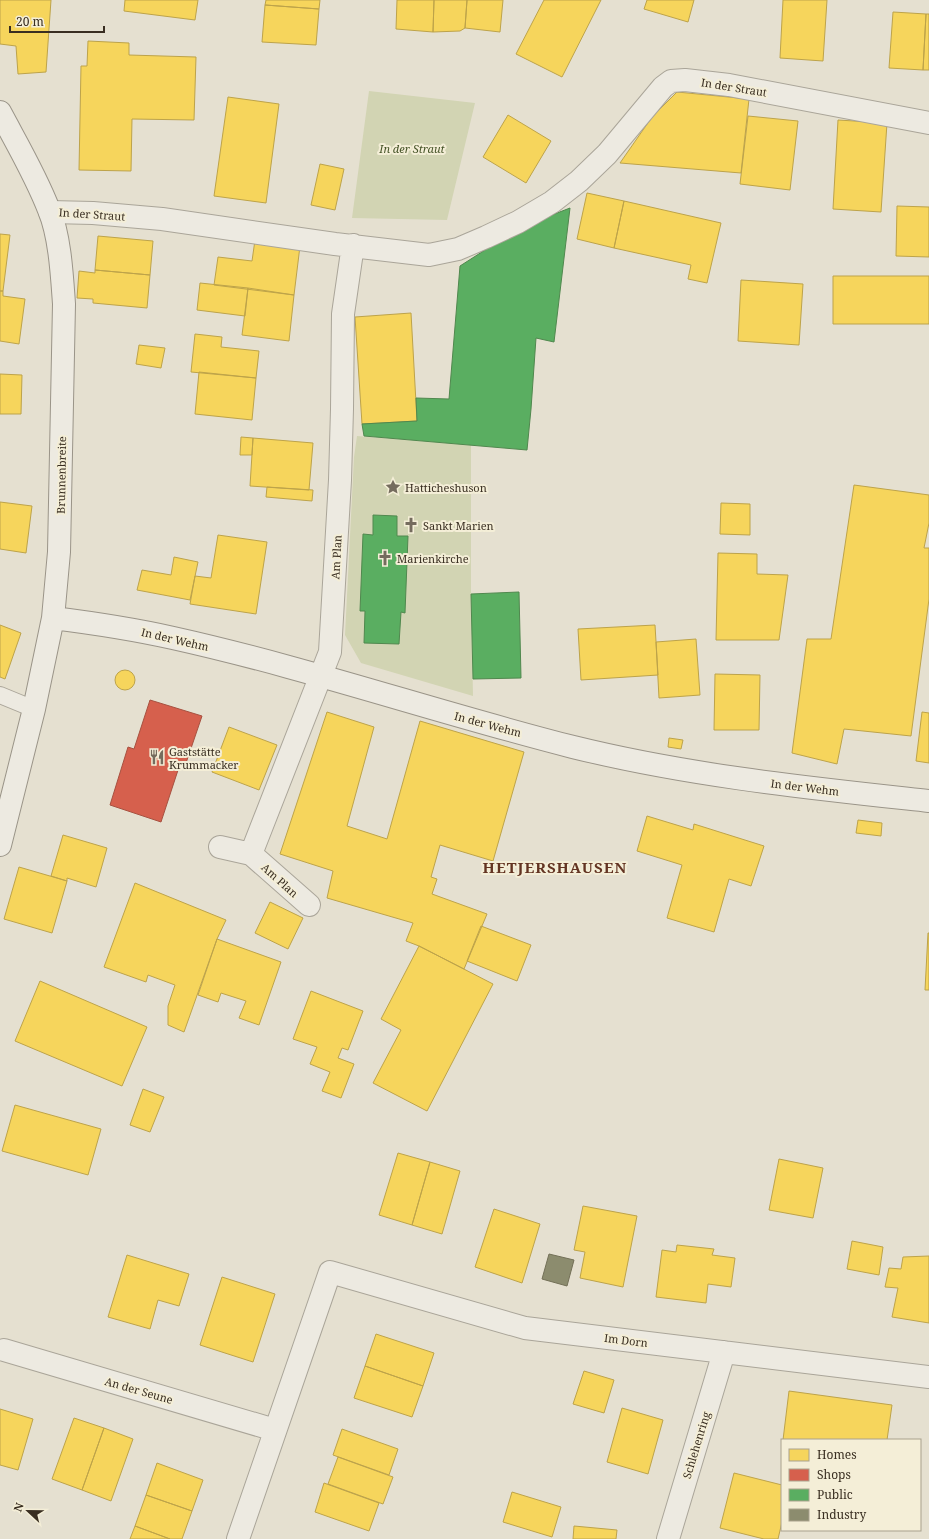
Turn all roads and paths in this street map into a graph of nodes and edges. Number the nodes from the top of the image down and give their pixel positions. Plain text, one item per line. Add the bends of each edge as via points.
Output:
1 (0, 112) edge
2 (929, 124) edge
3 (50, 212) junction
4 (353, 245) junction
5 (53, 618) junction
6 (322, 676) junction
7 (0, 695) edge
8 (34, 709) junction
9 (929, 801) edge
10 (0, 845) edge
11 (220, 847) dead end
12 (251, 854) junction
13 (309, 905) dead end
14 (4, 1350) dead end
15 (724, 1352) junction
16 (929, 1377) edge
17 (275, 1430) junction
18 (238, 1539) edge
19 (668, 1539) edge

1 - 3 street, Brunnenbreite
2 - 4 street, In der Straut via 729,85 671,81 663,87 608,154 552,202 518,222 458,248 429,254
3 - 4 street, In der Straut via 93,213 162,220
3 - 5 street, Brunnenbreite via 62,271 64,304 59,552
4 - 6 street, Am Plan via 343,314 340,464 330,652
5 - 6 street, In der Wehm via 173,638
5 - 8 street, Brunnenbreite
6 - 9 street, In der Wehm via 574,747 662,765 778,784
6 - 12 street, Am Plan
7 - 8 lane
8 - 10 street, Brunnenbreite
11 - 12 street, Am Plan
12 - 13 street, Am Plan
14 - 17 street, An der Seune
15 - 16 street, Im Dorn
15 - 17 street, Im Dorn via 525,1328 330,1272
15 - 19 street, Schlehenring
17 - 18 street

